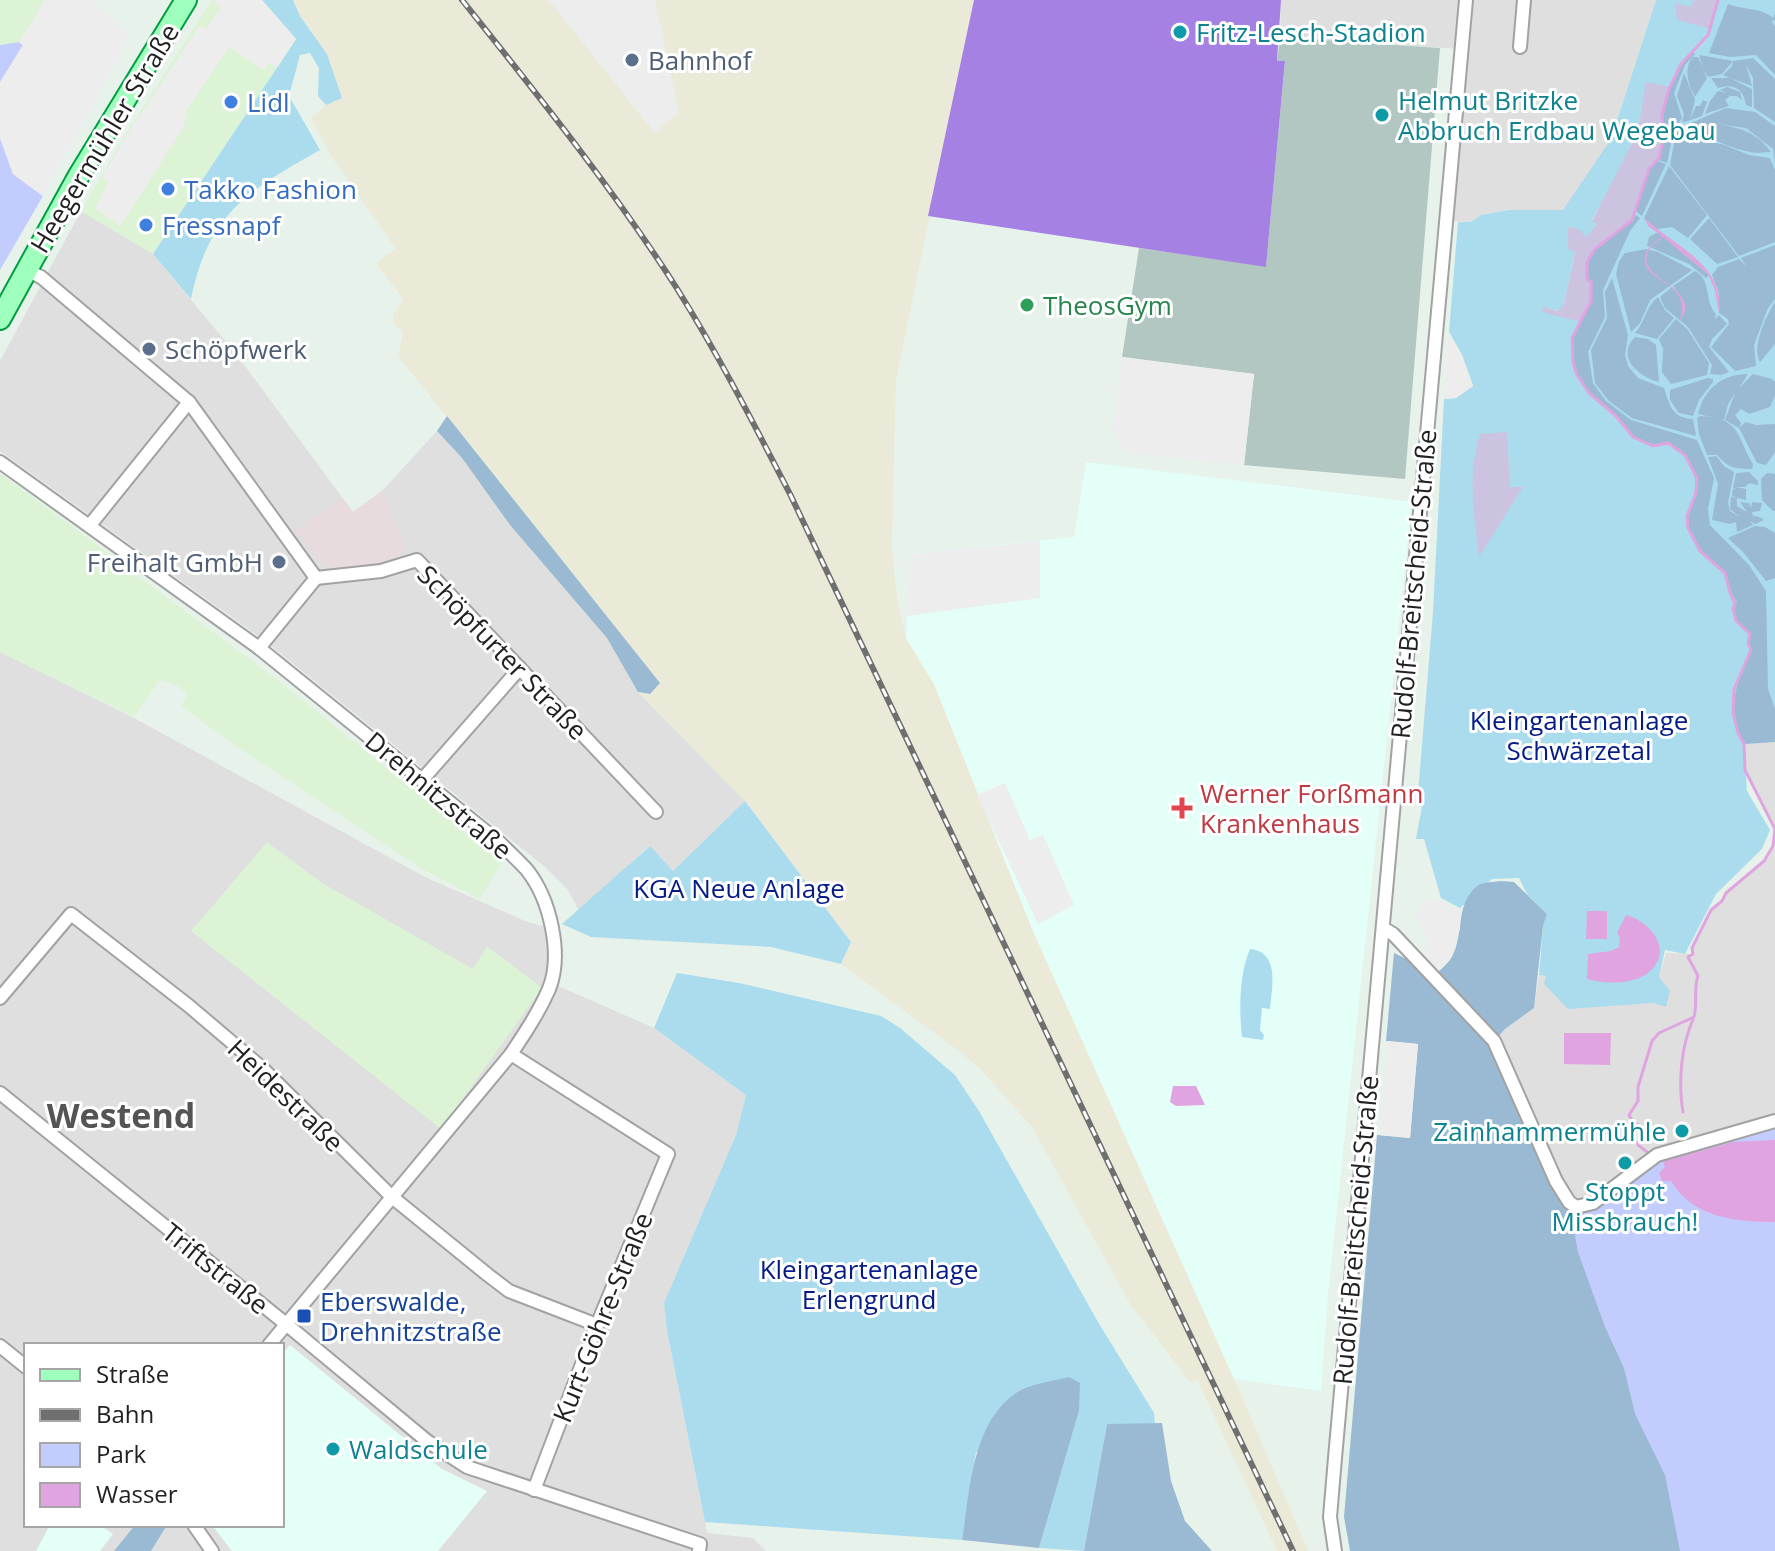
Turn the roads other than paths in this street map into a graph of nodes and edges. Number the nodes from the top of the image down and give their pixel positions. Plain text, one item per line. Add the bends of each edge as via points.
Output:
1 (1466, 0) edge
2 (1524, 0) edge
3 (184, 1) edge
4 (1520, 47) dead end
5 (26, 270) junction
6 (0, 319) edge
7 (189, 402) junction
8 (0, 462) edge
9 (90, 525) junction
10 (316, 578) junction
11 (259, 648) junction
12 (520, 668) junction
13 (422, 780) junction
14 (656, 812) dead end
15 (1383, 928) junction
16 (0, 998) edge
17 (511, 1054) junction
18 (0, 1093) edge
19 (1775, 1121) edge
20 (392, 1197) junction
21 (286, 1324) junction
22 (597, 1325) junction
23 (271, 1343) edge
24 (0, 1346) edge
25 (24, 1365) edge
26 (534, 1490) junction
27 (195, 1527) edge
28 (699, 1548) edge
29 (212, 1551) edge
30 (1335, 1551) edge

1 - 15 street, Rudolf-Breitscheid-Straße
2 - 4 street
3 - 5 main road, Heegermühler Straße
5 - 6 main road, Heegermühler Straße
5 - 7 street via 41,277
7 - 9 street
7 - 10 street
8 - 9 street, Drehnitzstraße
9 - 11 street, Drehnitzstraße
10 - 11 street
10 - 12 street, Schöpfurter Straße via 381,571 417,560
11 - 13 street, Drehnitzstraße
12 - 13 street
12 - 14 street, Schöpfurter Straße
13 - 17 street, Drehnitzstraße via 527,870 546,911 555,961 550,987
15 - 19 street via 1494,1041 1556,1181 1576,1207 1587,1206 1657,1155
15 - 30 street, Rudolf-Breitscheid-Straße via 1330,1517
16 - 20 street, Heidestraße via 71,914 262,1068
17 - 20 street, Drehnitzstraße
17 - 22 street, Kurt-Göhre-Straße via 668,1154
18 - 21 street, Triftstraße
20 - 21 street, Drehnitzstraße
20 - 22 street, Heidestraße via 509,1291
21 - 23 street, Drehnitzstraße
21 - 26 street, Triftstraße via 427,1441 467,1467
22 - 26 street, Kurt-Göhre-Straße
24 - 25 street
26 - 28 street, Triftstraße
27 - 29 street

